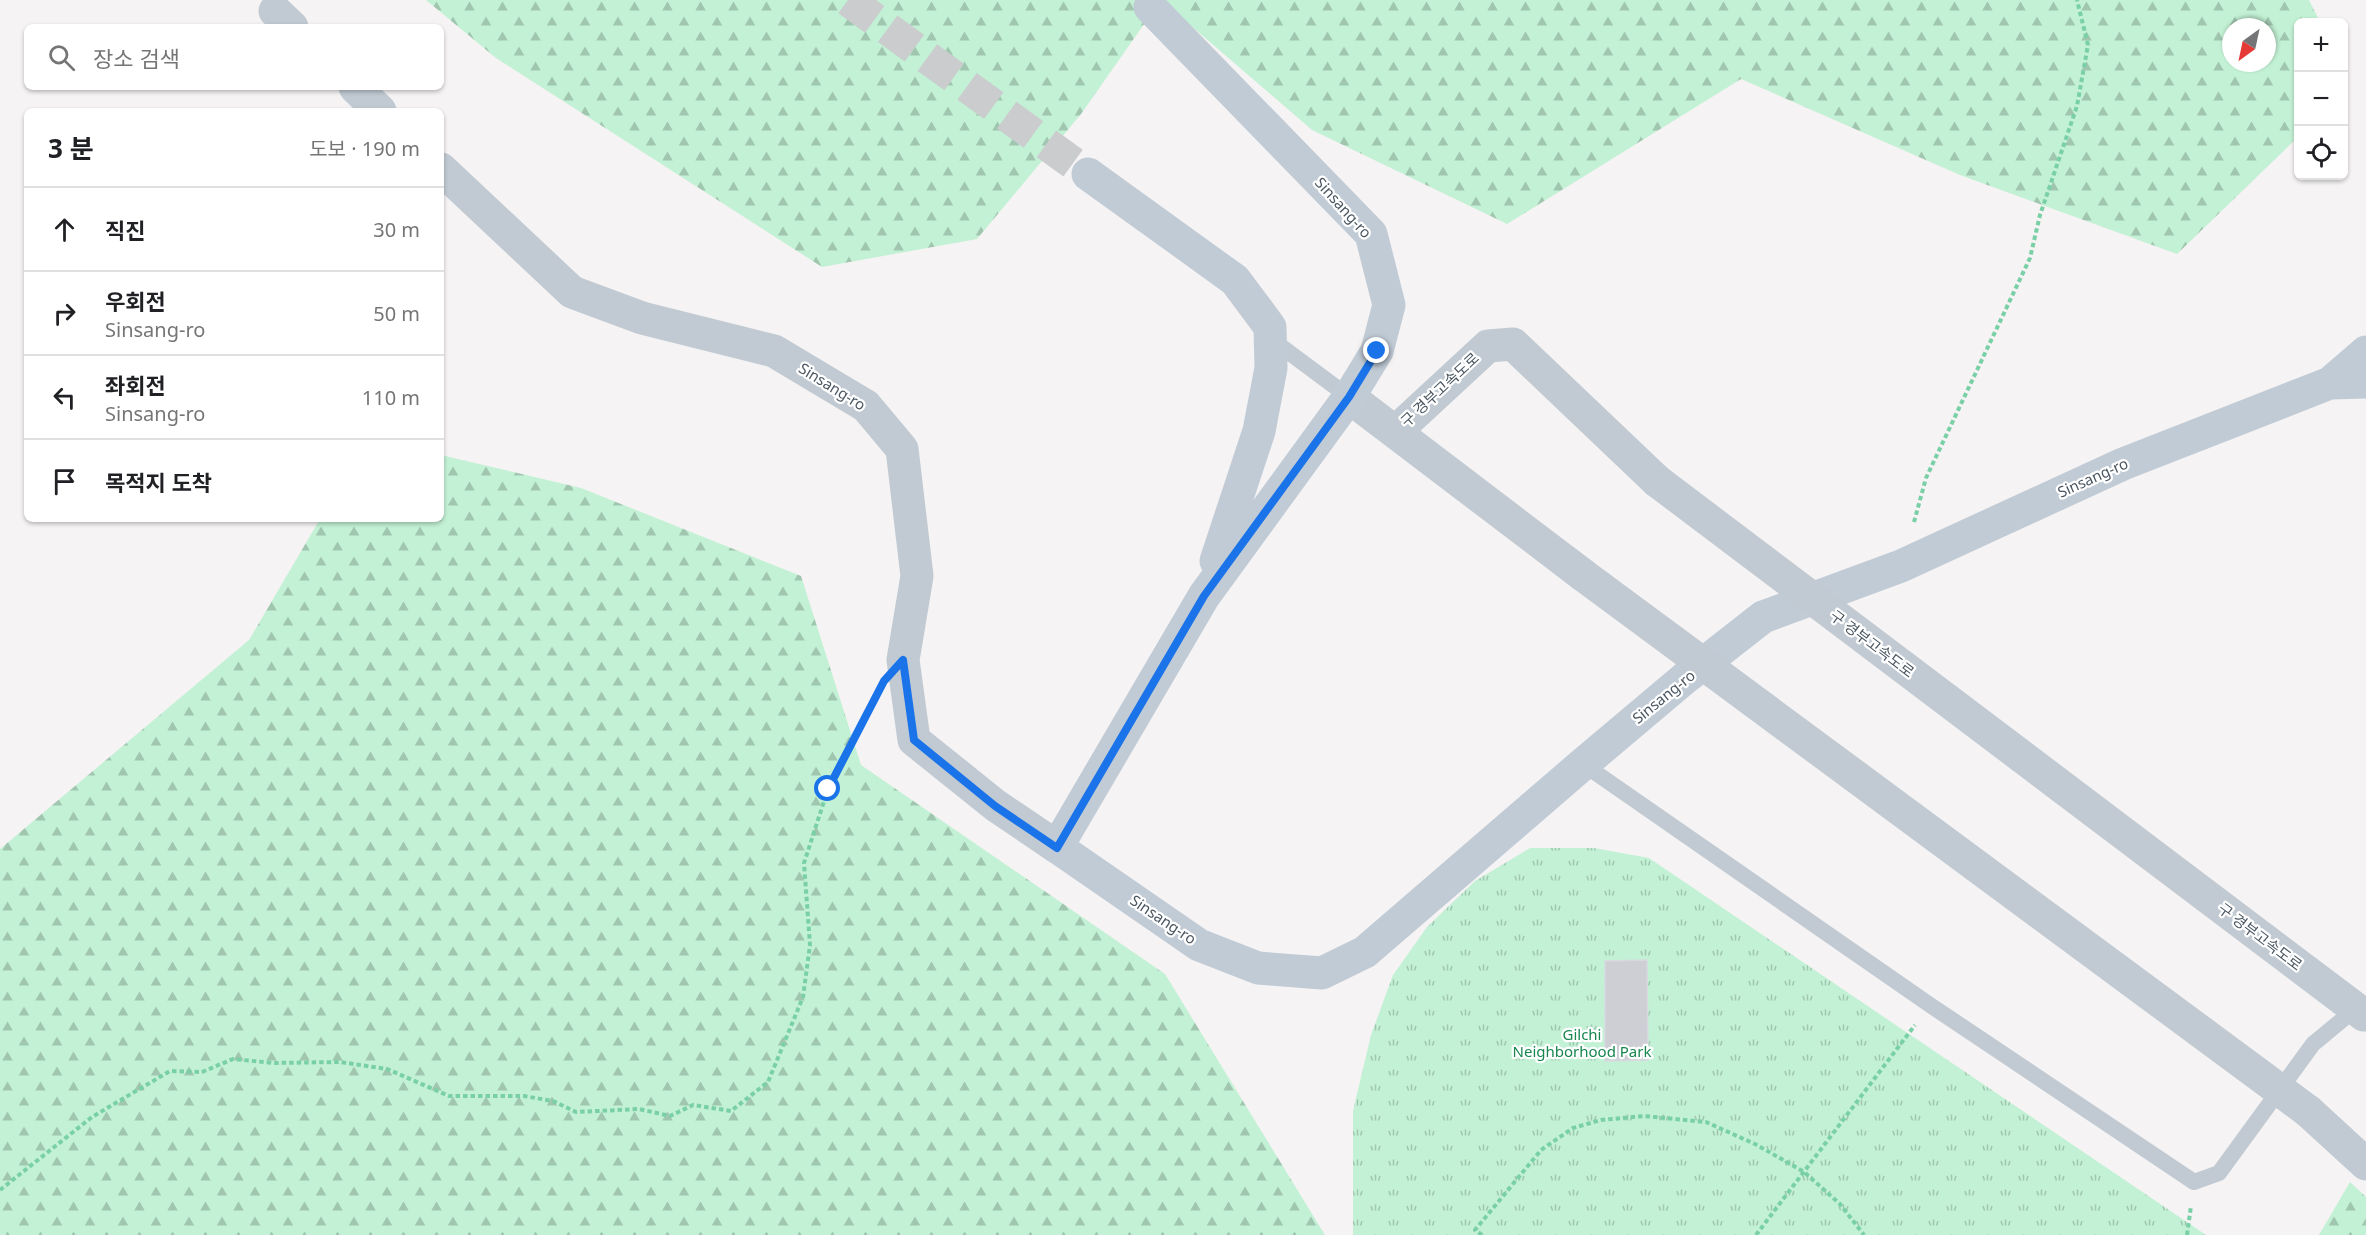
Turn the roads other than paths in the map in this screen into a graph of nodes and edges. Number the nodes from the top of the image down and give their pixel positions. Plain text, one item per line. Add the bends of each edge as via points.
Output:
1 (1150, 7) dead end
2 (358, 90) edge
3 (377, 108) edge
4 (444, 172) edge
5 (1088, 174) tunnel mouth
6 (1270, 338) junction
7 (2366, 352) edge
8 (2366, 382) edge
9 (2330, 384) junction
10 (1349, 397) junction
11 (1395, 432) junction
12 (1204, 596) junction
13 (1583, 764) junction
14 (1057, 848) junction
15 (2365, 1011) edge
16 (2366, 1164) edge

1 - 10 street, Sinsang-ro via 1371,234 1389,305 1377,351
2 - 3 street
4 - 14 street, Sinsang-ro via 572,292 642,318 774,351 866,406 902,449 917,576 903,660 914,740 995,806
5 - 6 street, Sinsang-ro via 1236,280 1270,327
6 - 10 lane
6 - 12 street, Sinsang-ro via 1271,368 1259,431
7 - 9 street
8 - 9 street
9 - 13 street, Sinsang-ro via 2123,464 1901,566 1763,617
10 - 11 street, 구 경부고속도로
10 - 12 street, Sinsang-ro
11 - 15 street, 구 경부고속도로, bridge via 1488,346 1513,344 1657,481
11 - 16 street, 구 경부고속도로, bridge via 2308,1112
12 - 14 street, Sinsang-ro
13 - 14 street, Sinsang-ro via 1365,952 1322,974 1258,968 1199,945
13 - 15 lane via 2194,1182 2218,1173 2313,1044

